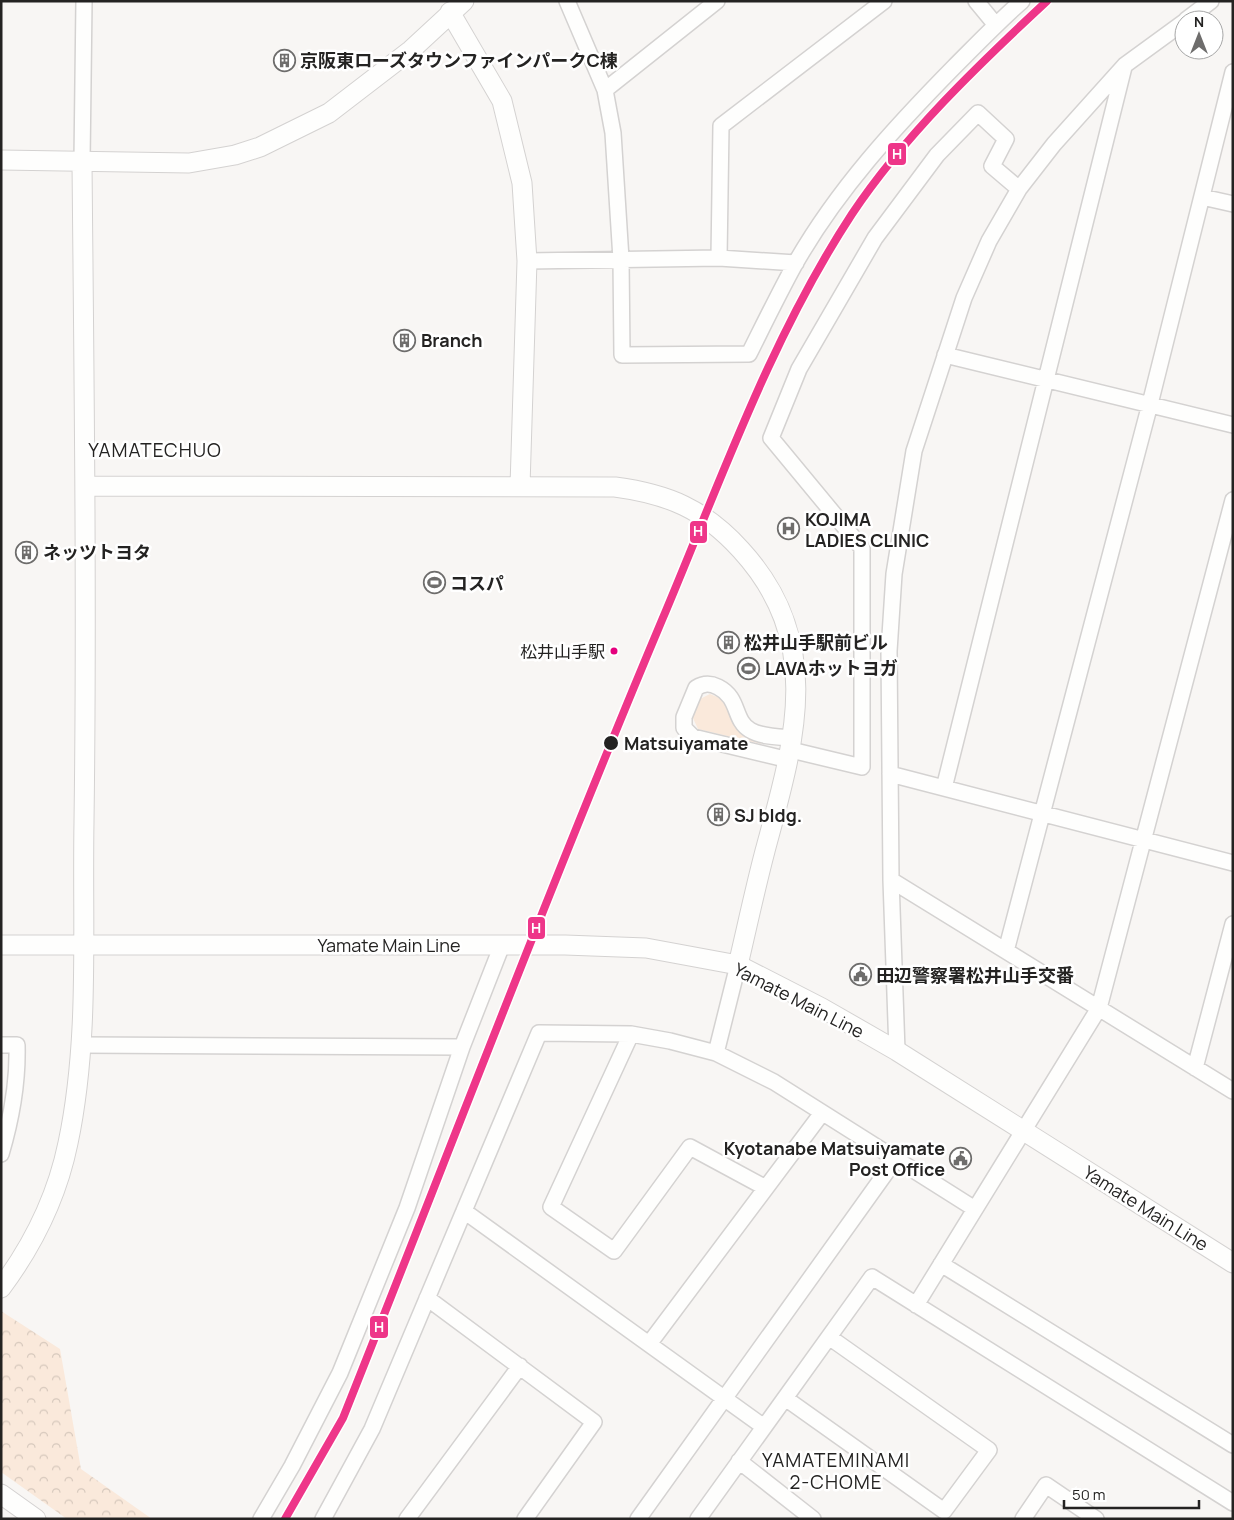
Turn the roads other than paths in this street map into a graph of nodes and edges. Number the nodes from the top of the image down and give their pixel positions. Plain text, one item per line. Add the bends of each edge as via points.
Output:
1 (84, 1) edge
2 (567, 1) edge
3 (717, 1) edge
4 (884, 1) edge
5 (976, 1) edge
6 (1022, 1) edge
7 (1211, 1) edge
8 (452, 5) edge
9 (1199, 10) edge
10 (995, 24) junction
11 (1174, 29) edge
12 (1125, 65) junction
13 (1233, 72) edge
14 (605, 90) junction
15 (1, 160) edge
16 (82, 161) junction
17 (1019, 189) junction
18 (1202, 197) junction
19 (1233, 204) edge
20 (719, 258) junction
21 (621, 260) junction
22 (527, 261) junction
23 (796, 263) junction
24 (945, 355) junction
25 (1048, 378) junction
26 (1150, 404) junction
27 (1233, 425) edge
28 (85, 486) junction
29 (520, 486) junction
30 (1233, 500) edge
31 (791, 749) junction
32 (890, 774) junction
33 (944, 788) junction
34 (1042, 814) junction
35 (1144, 840) junction
36 (1233, 863) edge
37 (891, 880) junction
38 (1233, 924) edge
39 (1, 945) edge
40 (82, 945) junction
41 (507, 945) junction
42 (1006, 951) junction
43 (738, 965) junction
44 (1099, 1008) junction
45 (631, 1034) junction
46 (1, 1045) edge
47 (81, 1045) junction
48 (462, 1047) junction
49 (896, 1051) junction
50 (716, 1053) junction
51 (1195, 1068) junction
52 (1233, 1091) edge
53 (822, 1113) junction
54 (1023, 1131) junction
55 (1, 1154) edge
56 (895, 1160) junction
57 (766, 1188) junction
58 (975, 1209) junction
59 (464, 1211) junction
60 (1233, 1263) edge
61 (940, 1264) junction
62 (1, 1288) edge
63 (427, 1298) junction
64 (916, 1305) junction
65 (829, 1337) junction
66 (649, 1344) junction
67 (520, 1366) junction
68 (724, 1398) junction
69 (785, 1398) junction
70 (764, 1427) junction
71 (1233, 1445) edge
72 (740, 1461) junction
73 (1, 1494) edge
74 (1233, 1503) edge
75 (36, 1519) edge
76 (260, 1519) edge
77 (323, 1519) edge
78 (407, 1519) edge
79 (525, 1519) edge
80 (638, 1519) edge
81 (698, 1519) edge
82 (813, 1519) edge
83 (1023, 1519) edge
84 (1096, 1519) edge

1 - 16 street
2 - 14 street
3 - 14 street
4 - 20 street via 720,126
5 - 10 street
6 - 10 street
7 - 9 street
8 - 16 street via 411,50 329,113 260,147 189,163
8 - 22 street via 502,101 522,183
10 - 23 street via 890,135 848,185
11 - 12 street
12 - 17 street via 1054,144
12 - 25 street
13 - 18 street
14 - 21 street via 613,133
15 - 16 street
16 - 28 street
17 - 24 street via 988,241
17 - 31 street via 992,166 1006,139 978,113 937,155 875,238 798,369 771,438 862,548 862,767
18 - 19 street
18 - 26 street
20 - 21 street
20 - 23 street
21 - 22 street
21 - 23 street via 622,355 749,354
22 - 29 street
24 - 25 street
24 - 32 street via 914,451 894,574 889,651
25 - 26 street
25 - 33 street
26 - 27 street
26 - 34 street
28 - 29 street
28 - 40 street
29 - 31 street via 615,487 644,491 667,497 726,534 752,562 775,600 788,632 797,684
30 - 35 street
31 - 31 street via 694,737 684,728 684,717 696,688 711,684 727,692 734,700 743,724 751,732
31 - 43 street
32 - 33 street
32 - 37 street
33 - 34 street
34 - 35 street
34 - 42 street
35 - 36 street
35 - 44 street
37 - 42 street
37 - 49 street
38 - 51 street
39 - 40 street, Yamate Main Line
40 - 41 street, Yamate Main Line
40 - 47 street
41 - 43 street, Yamate Main Line via 646,948
41 - 48 street
42 - 44 street
43 - 49 street, Yamate Main Line
43 - 50 street
44 - 51 street
44 - 54 street
45 - 50 street
45 - 57 street via 551,1206 614,1251 690,1146
45 - 59 street via 539,1033
46 - 55 street via 17,1045 18,1069 11,1119
47 - 48 street
47 - 62 street via 67,1147 49,1207 20,1263
48 - 76 street via 406,1208 340,1373 292,1466
49 - 54 street, Yamate Main Line
50 - 53 street via 774,1082
51 - 52 street
53 - 56 street
53 - 57 street
54 - 58 street
54 - 60 street, Yamate Main Line
56 - 58 street
56 - 68 street
57 - 66 street
58 - 61 street
59 - 63 street
59 - 66 street
61 - 64 street
61 - 71 street
63 - 67 street
63 - 77 street via 372,1430
64 - 65 street via 872,1277
64 - 74 street
65 - 69 street
65 - 69 street via 989,1450 944,1511
66 - 68 street
67 - 78 street
67 - 79 street via 594,1422
68 - 70 street
68 - 80 street
69 - 70 street
70 - 72 street
72 - 81 street
72 - 82 street
73 - 75 street
83 - 84 street via 1046,1485

